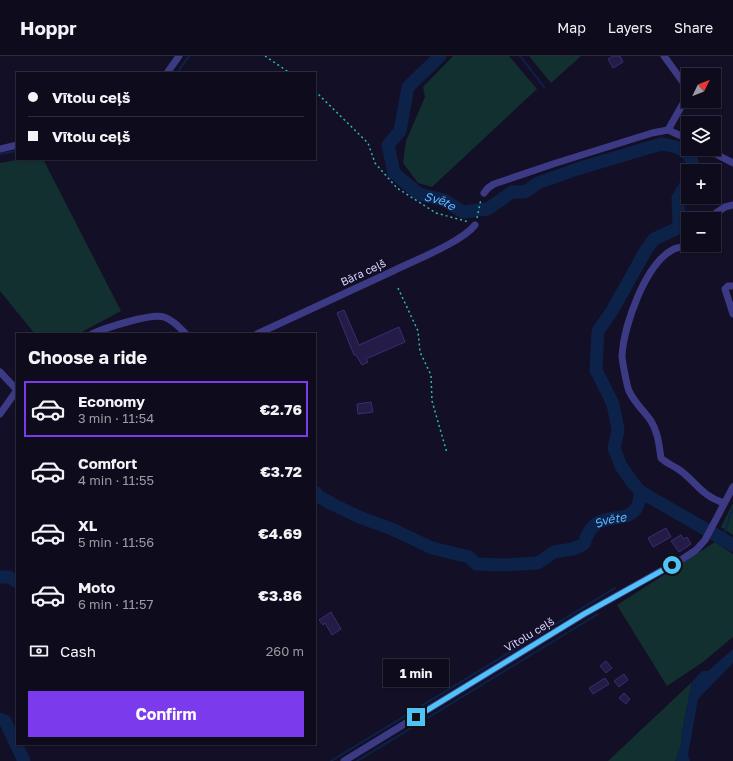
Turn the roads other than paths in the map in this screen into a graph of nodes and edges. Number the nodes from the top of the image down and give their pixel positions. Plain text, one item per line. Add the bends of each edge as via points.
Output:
1 (179, 56) edge
2 (664, 56) edge
3 (168, 72) edge
4 (668, 130) junction
5 (681, 136) edge
6 (16, 145) edge
7 (0, 149) edge
8 (720, 156) edge
9 (733, 163) edge
10 (482, 196) road end
11 (733, 205) edge
12 (718, 212) edge
13 (476, 222) road end
14 (681, 246) edge
15 (733, 286) edge
16 (733, 314) edge
17 (95, 333) edge
18 (185, 333) edge
19 (259, 333) edge
20 (0, 372) edge
21 (16, 389) edge
22 (16, 391) edge
23 (0, 414) edge
24 (733, 487) edge
25 (724, 503) junction
26 (344, 761) edge

1 - 3 street
2 - 4 street via 686,85 685,100
4 - 5 street
4 - 10 street via 494,184
6 - 7 street
8 - 9 street
11 - 12 street
13 - 19 street, Bāra ceļš via 462,237
14 - 25 street via 673,249 648,276 635,303 622,357 629,391 657,433 661,458 678,469 713,500
15 - 16 street via 725,289
17 - 18 street via 115,325 160,316 175,323
20 - 21 street
22 - 23 street
24 - 25 street
25 - 26 street, Vītolu ceļš via 705,540 696,550 584,614

